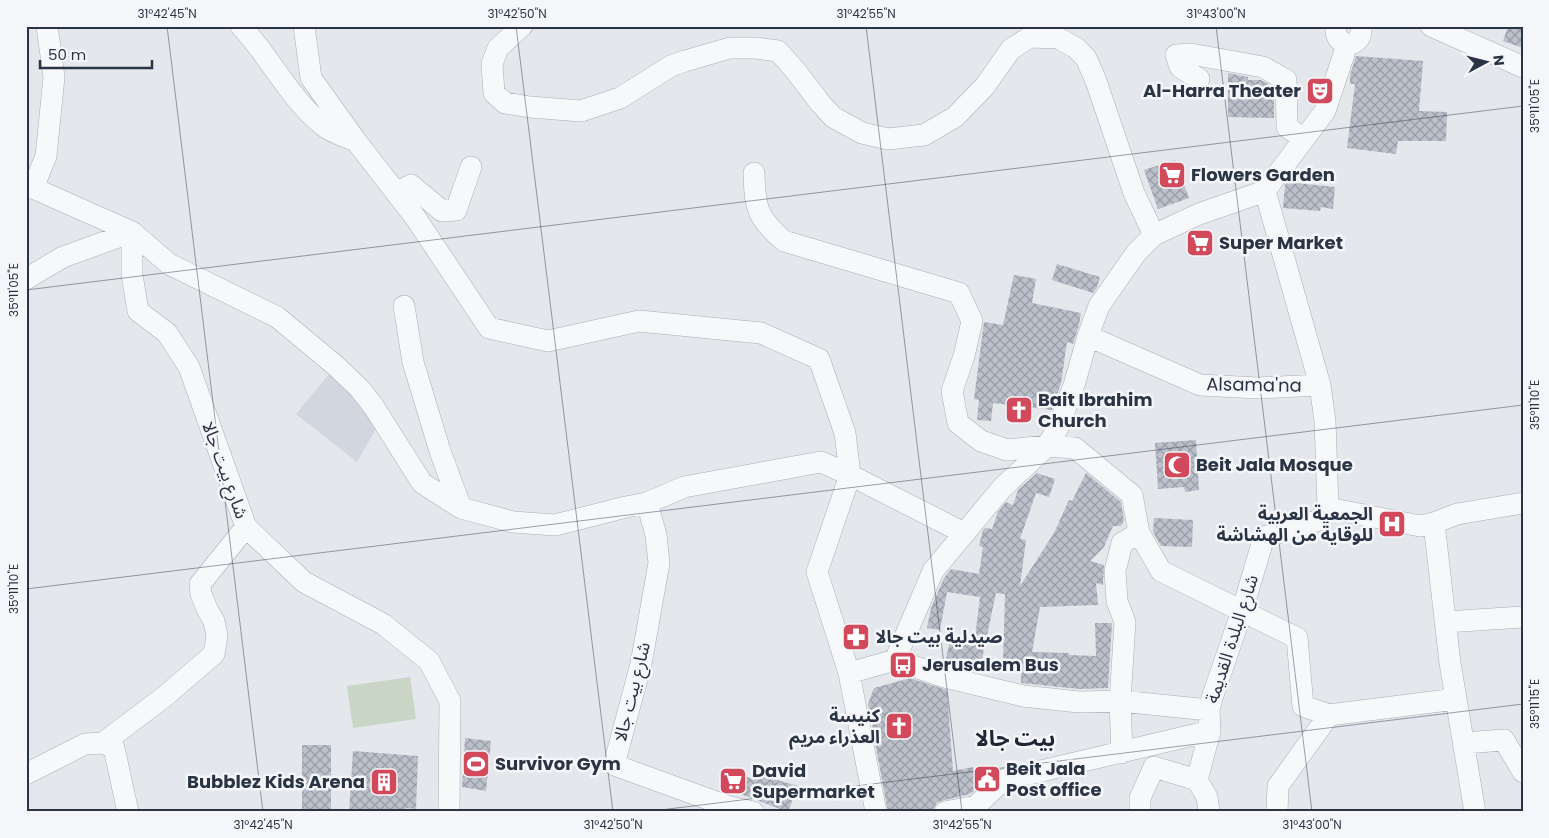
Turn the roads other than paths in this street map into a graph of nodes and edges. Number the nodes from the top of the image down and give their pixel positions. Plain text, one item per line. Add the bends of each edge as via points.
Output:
1 (47, 26) edge
2 (242, 26) edge
3 (304, 26) edge
4 (522, 26) edge
5 (1336, 26) edge
6 (1431, 26) edge
7 (1359, 32) edge
8 (1523, 67) edge
9 (1199, 79) dead end
10 (1304, 139) junction
11 (356, 141) junction
12 (471, 167) dead end
13 (754, 174) dead end
14 (30, 188) edge
15 (1265, 191) junction
16 (396, 193) junction
17 (132, 232) junction
18 (1154, 235) junction
19 (26, 279) edge
20 (404, 306) dead end
21 (1088, 336) junction
22 (1320, 385) junction
23 (1047, 446) junction
24 (850, 475) junction
25 (1523, 502) edge
26 (648, 503) junction
27 (462, 508) junction
28 (1328, 508) junction
29 (1434, 523) junction
30 (246, 528) junction
31 (964, 532) junction
32 (1139, 532) junction
33 (1242, 611) junction
34 (1523, 617) edge
35 (1445, 622) junction
36 (895, 660) junction
37 (849, 673) junction
38 (1456, 699) junction
39 (1120, 701) junction
40 (1209, 710) junction
41 (1329, 715) junction
42 (1210, 732) junction
43 (1464, 743) junction
44 (103, 744) junction
45 (1122, 753) junction
46 (1523, 772) edge
47 (26, 774) edge
48 (1197, 780) junction
49 (729, 809) edge
50 (974, 809) edge
51 (128, 812) edge
52 (449, 812) edge
53 (753, 812) edge
54 (876, 812) edge
55 (945, 812) edge
56 (1140, 812) edge
57 (1208, 812) edge
58 (1277, 812) edge
59 (1475, 812) edge

1 - 14 street via 54,77 46,156
2 - 11 street via 303,106 326,128
3 - 11 street via 311,78
4 - 18 street via 498,48 492,64 494,93 505,103 581,110 620,98 671,66 685,61 730,48 755,48 778,51 833,117 862,133 888,139 924,135 955,117 985,86 1011,49 1030,37 1058,38 1086,58 1134,193
5 - 7 street via 1339,41
6 - 8 street
7 - 10 street via 1325,111
9 - 10 street via 1180,67 1176,55 1191,54 1263,68 1286,80 1287,127
10 - 15 street
11 - 16 street
12 - 16 street via 456,210 442,210 411,185
13 - 23 street via 755,202 766,226 784,241 959,293 972,322 952,391 958,423 981,441 1007,450
14 - 17 street
15 - 18 street via 1198,214
15 - 22 street, Alsama'na
16 - 24 street via 489,328 548,341 639,321 761,333 819,359 845,433
17 - 19 street via 63,257
17 - 27 street via 169,264 277,318 329,360 374,407 422,483
17 - 30 street, شارع بيت جالا via 132,275 138,311 167,332 189,367
18 - 21 street via 1136,253 1099,306
20 - 27 street via 413,362 440,451
21 - 22 street, Alsama'na via 1200,385 1258,388
21 - 23 street via 1059,426
22 - 28 street via 1325,421
23 - 31 street via 1002,488
23 - 32 street via 1075,448 1132,495
24 - 26 street via 821,462 684,488
24 - 31 street
24 - 37 street via 817,572
25 - 29 street via 1457,514
26 - 27 street via 555,524 513,522
26 - 49 street, شارع بيت جالا via 659,563 641,664 614,765
28 - 29 street via 1420,526
28 - 33 street, شارع البلدة القديمة via 1319,520 1264,538
29 - 35 street
30 - 44 street via 200,584 206,609 214,620 217,636 214,654
30 - 52 street, شارع بيت جالا via 304,582 383,624 430,661 450,701
31 - 36 street via 934,571
32 - 33 street via 1161,571
32 - 39 street via 1122,543 1115,571 1117,601 1125,622
33 - 40 street, شارع البلدة القديمة
33 - 41 street via 1297,638 1303,706
34 - 35 street
35 - 38 street
36 - 37 street
36 - 39 street via 946,677 1023,696 1079,702
37 - 54 street
38 - 41 street
38 - 43 street
39 - 40 street
39 - 45 street
40 - 42 street, شارع البلدة القديمة
41 - 58 street via 1278,786
42 - 45 street
42 - 48 street, شارع البلدة القديمة
43 - 46 street via 1504,740
43 - 59 street
44 - 47 street via 85,744
44 - 51 street via 114,748
45 - 50 street via 1003,780
48 - 56 street via 1154,766 1140,798
48 - 57 street via 1207,797
49 - 53 street, شارع بيت جالا
50 - 55 street

